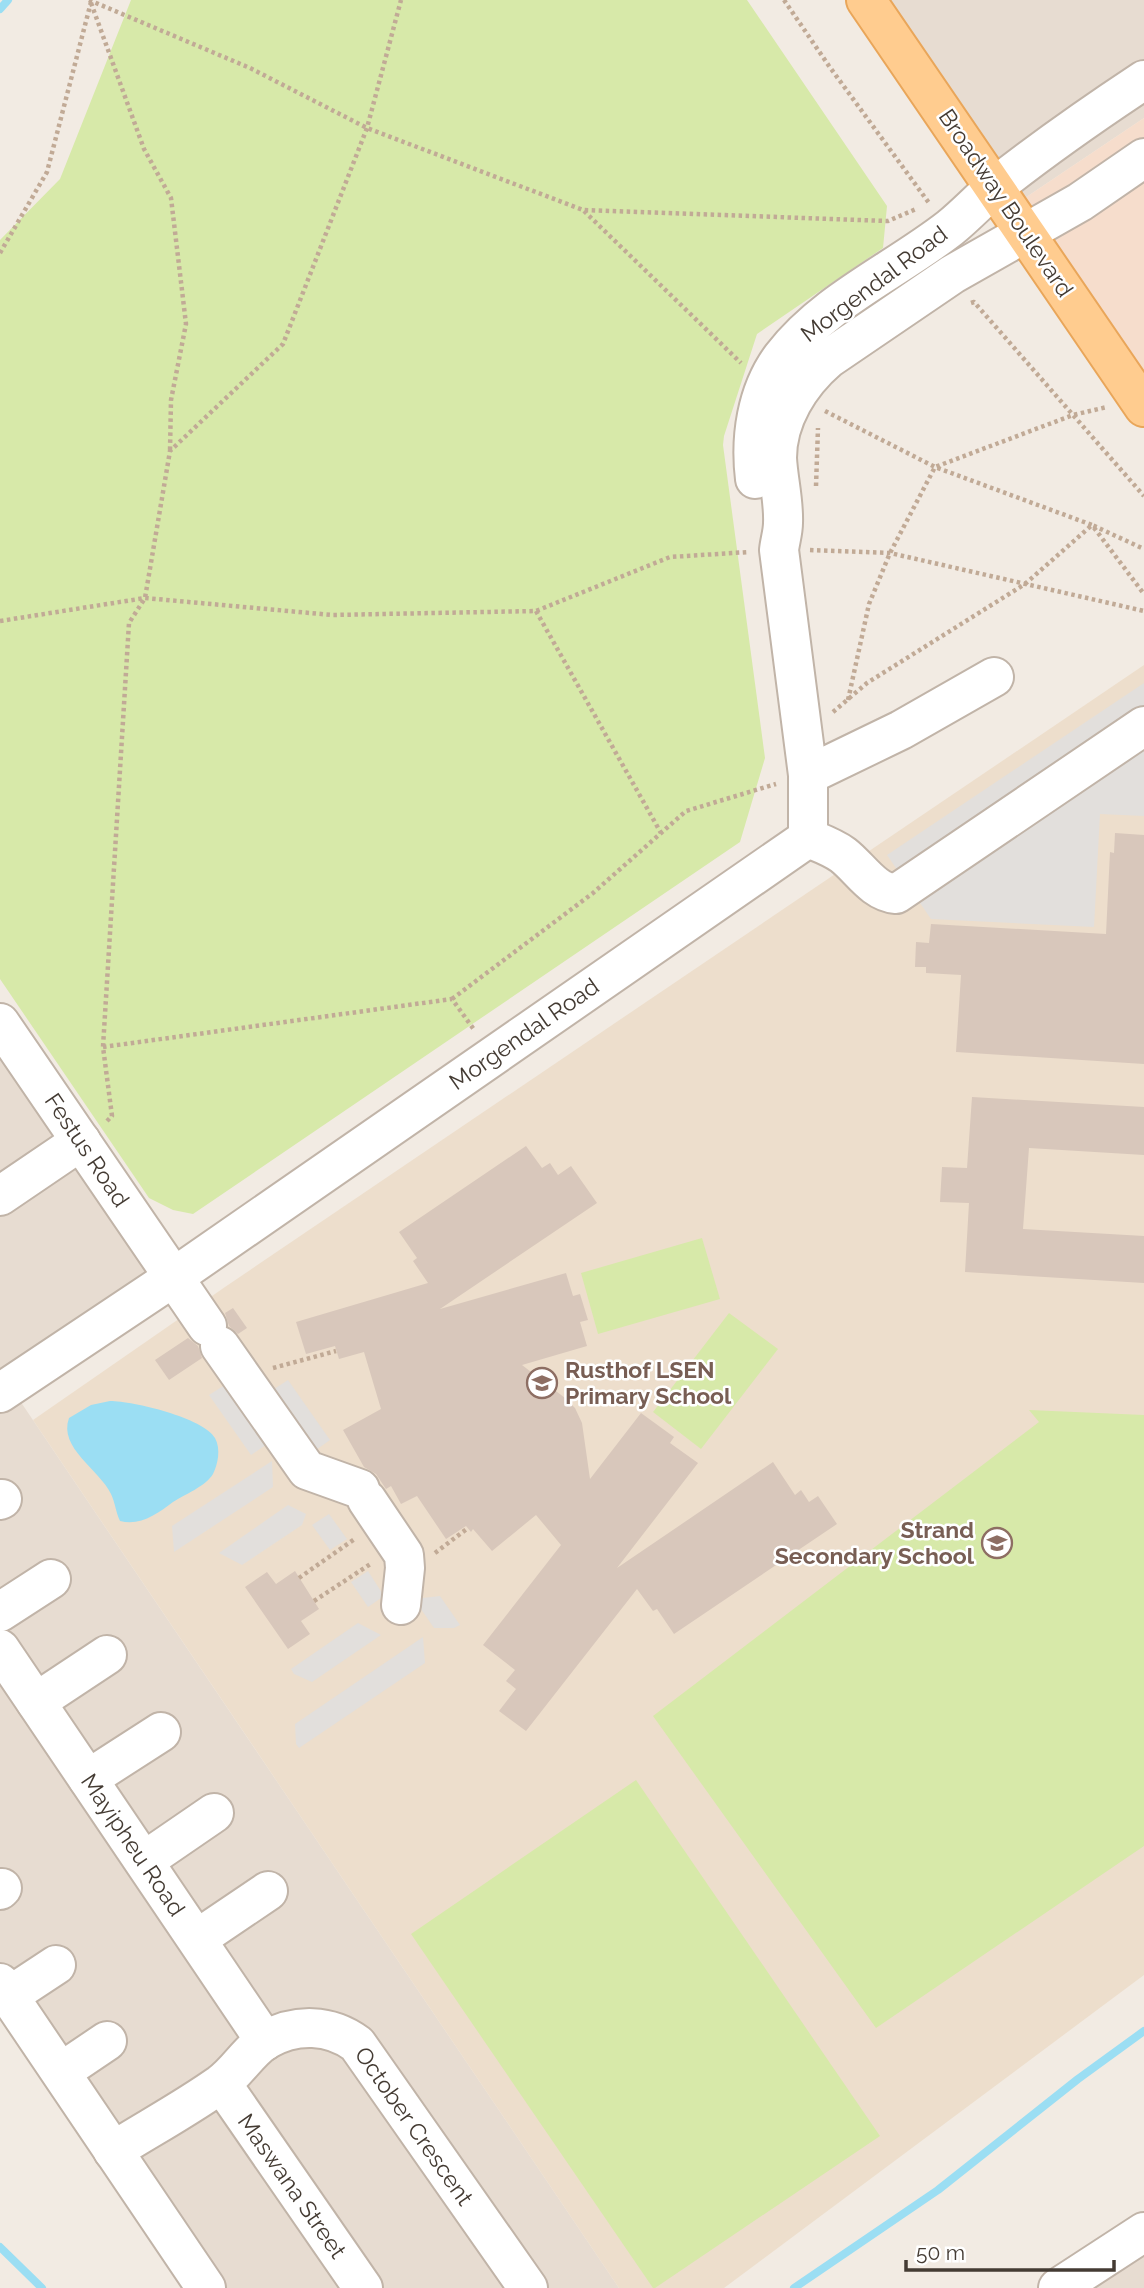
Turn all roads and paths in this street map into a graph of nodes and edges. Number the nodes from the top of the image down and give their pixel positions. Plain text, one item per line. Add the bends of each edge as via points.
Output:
1 (401, 0) edge
2 (784, 0) edge
3 (866, 0) edge
4 (91, 1) edge
5 (1144, 80) edge
6 (367, 128) junction
7 (1144, 158) edge
8 (994, 188) junction
9 (583, 210) junction
10 (940, 215) junction
11 (1026, 233) junction
12 (0, 253) edge
13 (963, 309) dead end
14 (830, 401) dead end
15 (791, 403) junction
16 (1142, 403) edge
17 (1073, 415) junction
18 (170, 451) junction
19 (935, 467) junction
20 (1144, 496) edge
21 (815, 499) dead end
22 (1092, 525) junction
23 (802, 546) junction
24 (1144, 549) edge
25 (890, 553) junction
26 (1025, 584) junction
27 (1144, 594) edge
28 (145, 598) junction
29 (536, 611) junction
30 (1144, 611) edge
31 (0, 621) edge
32 (994, 677) dead end
33 (848, 700) junction
34 (1144, 726) edge
35 (823, 768) junction
36 (661, 833) junction
37 (808, 838) junction
38 (452, 999) junction
39 (0, 1023) edge
40 (103, 1047) junction
41 (492, 1056) junction
42 (81, 1141) junction
43 (0, 1196) edge
44 (174, 1277) junction
45 (336, 1351) dead end
46 (242, 1377) junction
47 (0, 1394) edge
48 (356, 1538) dead end
49 (373, 1561) dead end
50 (299, 1578) dead end
51 (51, 1579) dead end
52 (314, 1601) dead end
53 (401, 1605) dead end
54 (0, 1612) edge
55 (0, 1649) edge
56 (107, 1654) dead end
57 (36, 1702) junction
58 (162, 1732) dead end
59 (88, 1779) junction
60 (214, 1813) dead end
61 (144, 1861) junction
62 (268, 1891) dead end
63 (197, 1939) junction
64 (56, 1965) dead end
65 (4, 1989) edge
66 (107, 2041) dead end
67 (265, 2041) junction
68 (61, 2072) junction
69 (222, 2084) junction
70 (113, 2151) junction
71 (1144, 2232) edge
72 (206, 2288) edge
73 (363, 2288) edge
74 (528, 2288) edge
75 (1058, 2288) edge

1 - 6 path
2 - 10 path
3 - 8 main road, Broadway Boulevard
4 - 6 path via 250,68
4 - 12 path via 47,172
4 - 18 path via 144,149 171,198 186,324 171,400
5 - 8 street, Morgendal Road
6 - 9 path
6 - 18 path via 283,344
7 - 11 street, Morgendal Road
8 - 10 street, Morgendal Road
8 - 11 main road, Broadway Boulevard
9 - 10 path via 888,221
9 - 15 path
10 - 15 street, Morgendal Road via 817,321 780,360
11 - 15 street, Morgendal Road via 953,274 828,359
11 - 16 main road, Broadway Boulevard
13 - 17 path via 974,302
14 - 15 path
15 - 19 path
15 - 21 path
15 - 23 street, Morgendal Road via 755,425 752,455 763,522
16 - 17 path
17 - 19 path
17 - 20 path
18 - 28 path
19 - 22 path
19 - 25 path
22 - 24 path
22 - 26 path
22 - 27 path
23 - 25 path
23 - 29 path via 670,557
23 - 35 street, Morgendal Road
25 - 26 path
25 - 33 path via 869,604
26 - 30 path
26 - 33 path via 867,683
28 - 29 path via 332,615
28 - 31 path
28 - 40 path via 129,623
29 - 36 path
32 - 35 street
33 - 35 path via 827,717
34 - 37 street via 897,894 881,891 845,856
35 - 36 path via 686,811
35 - 37 street, Morgendal Road
36 - 38 path via 593,893
37 - 41 street, Morgendal Road
38 - 40 path
38 - 41 path
39 - 42 street, Festus Road
40 - 42 path via 112,1116
41 - 44 street, Morgendal Road
42 - 43 street
42 - 44 street, Festus Road
44 - 46 street, Festus Road
44 - 47 street, Morgendal Road
45 - 46 path
46 - 53 street, Festus Road via 307,1470 363,1494 404,1555
48 - 50 path
49 - 52 path
51 - 54 street
55 - 57 street, Mayipheu Road
56 - 57 street
57 - 59 street, Mayipheu Road
58 - 59 street
59 - 61 street, Mayipheu Road
60 - 61 street
61 - 63 street, Mayipheu Road
62 - 63 street
63 - 67 street, Mayipheu Road
64 - 65 street
65 - 68 street
66 - 68 street
67 - 69 street
67 - 74 street, October Crescent via 307,2027 345,2035 357,2044
68 - 70 street
69 - 70 street
69 - 73 street, Maswana Street
70 - 72 street
71 - 75 street

